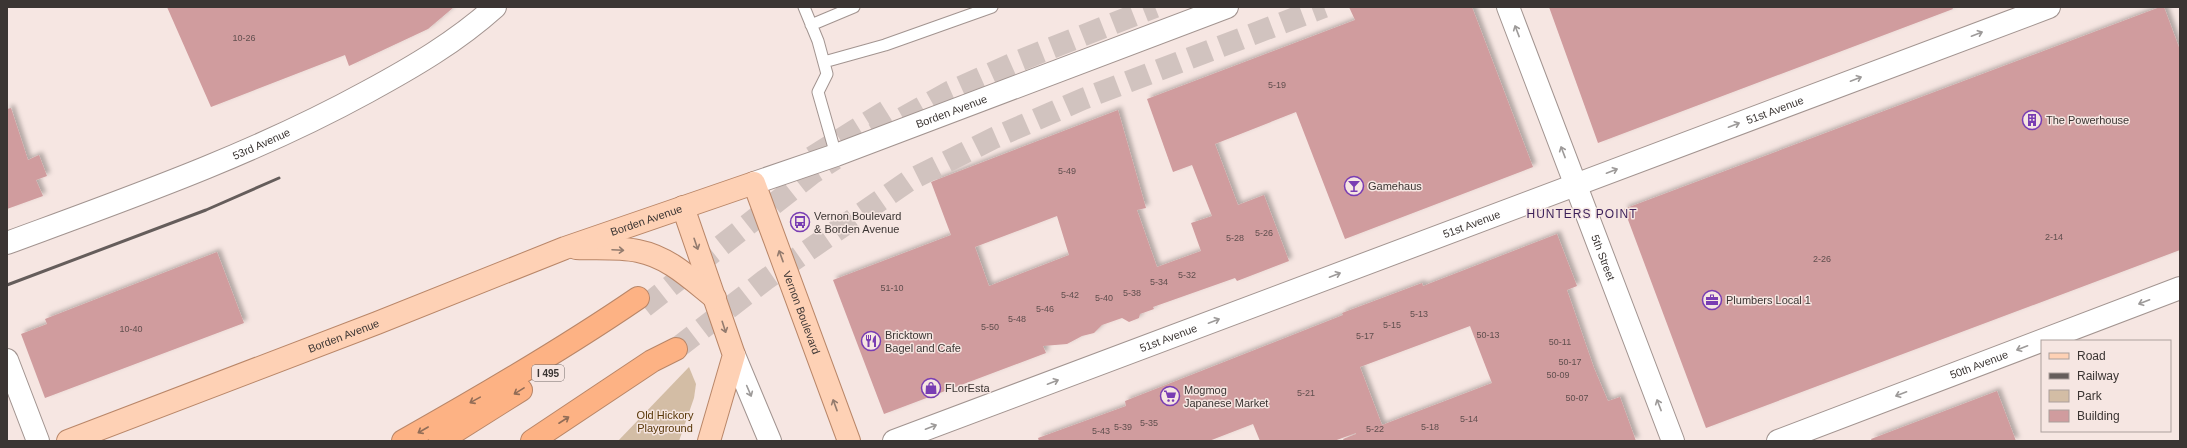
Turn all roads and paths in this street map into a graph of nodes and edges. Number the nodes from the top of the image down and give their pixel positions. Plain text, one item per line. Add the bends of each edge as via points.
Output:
1 (495, 7) edge
2 (804, 7) edge
3 (854, 7) edge
4 (992, 7) edge
5 (1227, 7) edge
6 (1508, 7) edge
7 (2049, 7) edge
8 (811, 25) junction
9 (824, 62) junction
10 (836, 155) junction
11 (754, 183) junction
12 (1576, 185) junction
13 (683, 207) junction
14 (7, 243) edge
15 (566, 248) junction
16 (2180, 288) edge
17 (714, 298) junction
18 (2043, 340) edge
19 (2041, 341) edge
20 (673, 344) tunnel mouth
21 (734, 355) junction
22 (7, 360) edge
23 (444, 439) edge
24 (38, 441) edge
25 (68, 441) edge
26 (403, 441) edge
27 (532, 441) edge
28 (709, 441) edge
29 (770, 441) edge
30 (849, 441) edge
31 (894, 441) edge
32 (1673, 441) edge
33 (1778, 441) edge

1 - 14 street, 53rd Avenue via 453,42 429,57 302,126 231,159
2 - 8 lane
3 - 8 lane
4 - 9 lane via 885,45
5 - 10 street, Borden Avenue
12 -> 6 street, 5th Street
12 -> 7 street, 51st Avenue
8 - 9 lane
9 - 10 lane via 827,74 818,92
10 - 11 street, Borden Avenue
11 - 13 main road, Borden Avenue
30 -> 11 main road, Vernon Boulevard
31 -> 12 street, 51st Avenue
32 -> 12 street, 5th Street
13 - 15 main road, Borden Avenue
13 -> 17 main road
15 -> 17 main road via 638,251 681,270
15 - 25 main road, Borden Avenue
16 -> 18 street, 50th Avenue
17 -> 21 main road
19 -> 33 street, 50th Avenue
27 -> 20 highway via 652,361
21 - 28 main road
21 -> 29 street
22 - 24 street
23 - 26 highway, I 495 via 555,369 641,302

